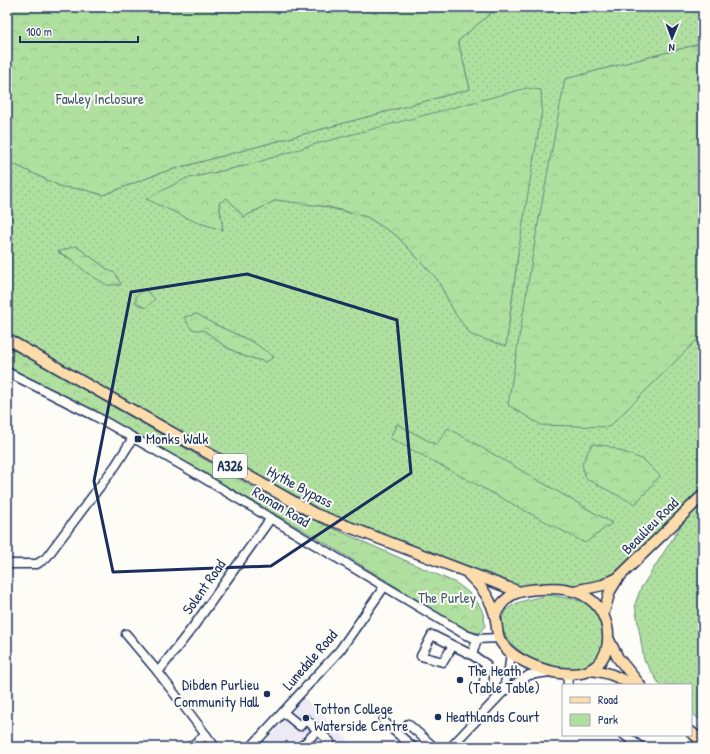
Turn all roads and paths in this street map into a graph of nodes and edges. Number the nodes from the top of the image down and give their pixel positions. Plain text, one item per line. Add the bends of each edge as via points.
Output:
1 (7, 339) edge
2 (7, 372) edge
3 (133, 438) junction
4 (703, 495) edge
5 (271, 518) junction
6 (11, 564) dead end
7 (463, 570) junction
8 (618, 578) junction
9 (384, 586) junction
10 (572, 591) junction
11 (517, 592) junction
12 (495, 615) junction
13 (603, 615) junction
14 (126, 634) dead end
15 (498, 638) junction
16 (477, 639) junction
17 (609, 640) junction
18 (452, 647) dead end
19 (510, 652) junction
20 (472, 655) junction
21 (590, 670) junction
22 (158, 672) junction
23 (549, 672) junction
24 (567, 674) junction
25 (568, 684) edge
26 (630, 684) edge
27 (639, 684) edge
28 (483, 691) dead end
29 (502, 693) junction
30 (283, 712) junction
31 (384, 721) dead end
32 (408, 724) dead end
33 (318, 730) junction
34 (692, 733) edge
35 (206, 735) junction
36 (625, 736) edge
37 (703, 742) edge
38 (190, 747) edge
39 (215, 747) edge
40 (251, 747) edge
41 (301, 747) edge
42 (326, 747) edge
43 (413, 747) edge
44 (434, 747) edge
45 (451, 747) edge
46 (641, 747) edge

1 - 7 main road, Hythe Bypass / A326 via 315,514
2 - 3 street, Roman Road
3 - 5 street, Roman Road
3 - 6 street via 116,465 46,558 37,564
4 - 8 main road, Beaulieu Road
5 - 9 street, Roman Road
5 - 22 street, Solent Road via 194,627
7 - 11 main road, Hythe Bypass / A326
7 - 12 main road, Hythe Bypass / A326 via 477,582
8 - 10 main road, Beaulieu Road via 599,586
8 - 13 main road, Beaulieu Road via 610,591
9 - 16 street, Roman Road
9 - 30 street, Lunedale Road via 340,650
10 - 11 main road via 544,588
10 - 13 main road via 591,600
11 - 12 main road via 500,604
12 - 15 main road
13 - 17 main road
14 - 22 street
15 - 16 street, Roman Road
15 - 19 main road
16 - 20 street
17 - 21 main road via 602,659
17 - 27 main road via 618,658
18 - 20 street via 443,662 421,656 432,635
19 - 23 main road
19 - 29 street via 509,669
20 - 28 street via 486,664
21 - 24 main road
21 - 26 main road via 606,672
22 - 35 street
23 - 24 main road
23 - 29 street via 530,675
24 - 25 street
29 - 45 street
30 - 33 street via 300,726 306,719
30 - 40 street, Lunedale Road
31 - 43 street
32 - 44 street
33 - 41 street
33 - 42 street via 330,742
34 - 37 main road
35 - 38 street
35 - 39 street
36 - 46 street

